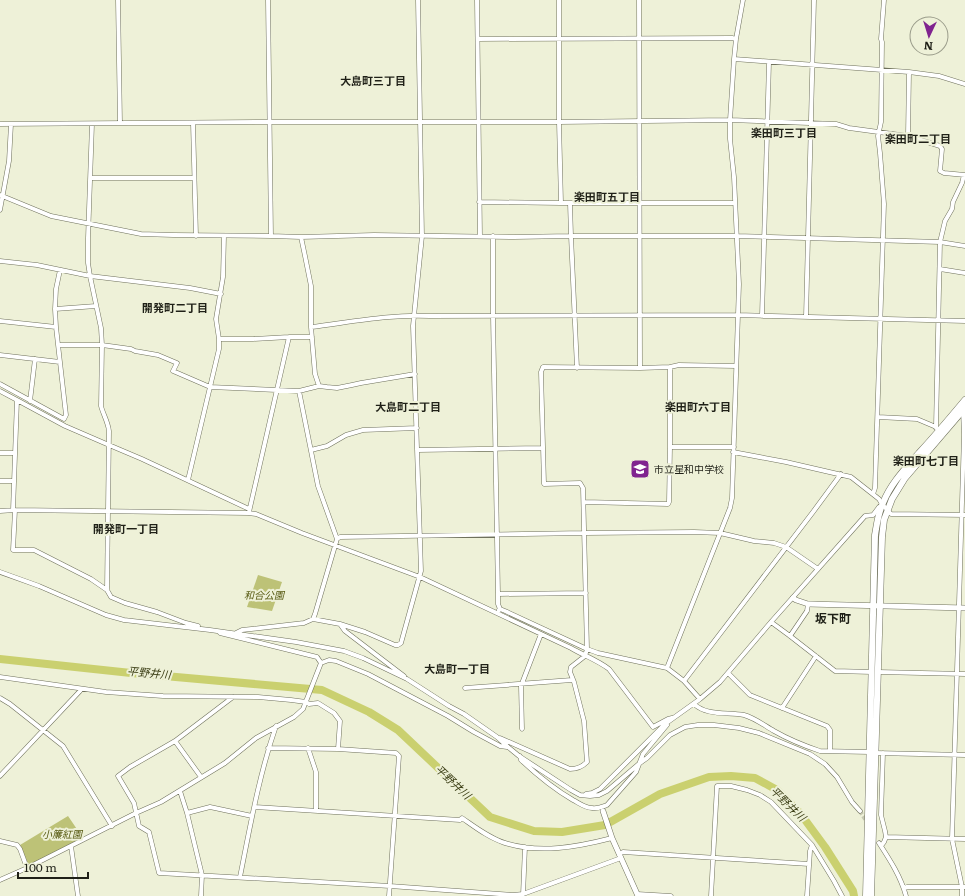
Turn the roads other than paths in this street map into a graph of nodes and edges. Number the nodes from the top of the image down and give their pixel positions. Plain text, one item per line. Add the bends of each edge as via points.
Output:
1 (118, 0) edge
2 (268, 0) edge
3 (418, 0) edge
4 (477, 0) edge
5 (559, 0) edge
6 (639, 0) edge
7 (743, 0) edge
8 (814, 0) edge
9 (884, 0) edge
10 (639, 38) junction
11 (478, 39) junction
12 (560, 39) junction
13 (736, 39) junction
14 (734, 59) junction
15 (769, 62) junction
16 (813, 65) junction
17 (881, 70) junction
18 (908, 72) junction
19 (965, 84) edge
20 (730, 120) junction
21 (639, 121) junction
22 (270, 122) junction
23 (420, 122) junction
24 (478, 122) junction
25 (559, 122) junction
26 (767, 122) junction
27 (120, 123) junction
28 (193, 123) junction
29 (811, 123) junction
30 (0, 124) edge
31 (11, 124) junction
32 (92, 124) junction
33 (878, 132) junction
34 (908, 136) junction
35 (964, 175) edge
36 (90, 178) junction
37 (194, 178) junction
38 (1, 196) edge
39 (479, 202) junction
40 (560, 203) junction
41 (570, 203) junction
42 (640, 203) junction
43 (735, 203) junction
44 (0, 210) edge
45 (88, 224) junction
46 (196, 236) junction
47 (224, 236) junction
48 (271, 236) junction
49 (422, 236) junction
50 (480, 236) junction
51 (493, 236) junction
52 (571, 236) junction
53 (640, 236) junction
54 (736, 236) junction
55 (301, 237) junction
56 (764, 238) junction
57 (808, 238) junction
58 (883, 240) junction
59 (940, 242) junction
60 (965, 246) edge
61 (0, 261) edge
62 (940, 269) junction
63 (60, 270) junction
64 (965, 273) edge
65 (90, 276) junction
66 (221, 294) junction
67 (96, 306) junction
68 (55, 309) junction
69 (641, 315) junction
70 (737, 315) junction
71 (414, 316) junction
72 (494, 316) junction
73 (575, 316) junction
74 (762, 316) junction
75 (806, 317) junction
76 (880, 319) junction
77 (939, 320) junction
78 (0, 321) edge
79 (965, 321) edge
80 (56, 327) junction
81 (311, 327) junction
82 (290, 337) junction
83 (312, 337) junction
84 (218, 339) junction
85 (58, 345) junction
86 (102, 345) junction
87 (0, 355) edge
88 (34, 359) junction
89 (60, 362) junction
90 (670, 366) junction
91 (736, 366) junction
92 (577, 368) junction
93 (640, 368) junction
94 (415, 374) junction
95 (0, 384) edge
96 (318, 386) junction
97 (210, 387) junction
98 (0, 391) edge
99 (276, 391) junction
100 (299, 391) junction
101 (17, 400) junction
102 (965, 400) edge
103 (30, 401) junction
104 (964, 409) edge
105 (878, 417) junction
106 (417, 428) junction
107 (936, 429) junction
108 (964, 435) edge
109 (108, 445) junction
110 (734, 446) junction
111 (670, 447) junction
112 (495, 448) junction
113 (543, 448) junction
114 (311, 450) junction
115 (418, 450) junction
116 (733, 452) junction
117 (0, 453) edge
118 (15, 453) junction
119 (841, 474) junction
120 (188, 480) junction
121 (0, 481) edge
122 (14, 481) junction
123 (873, 494) junction
124 (584, 502) junction
125 (882, 504) junction
126 (14, 510) junction
127 (888, 510) junction
128 (0, 511) edge
129 (107, 511) junction
130 (249, 511) junction
131 (963, 515) edge
132 (585, 533) junction
133 (720, 533) junction
134 (497, 535) junction
135 (420, 536) junction
136 (337, 539) junction
137 (336, 545) junction
138 (786, 547) junction
139 (818, 569) junction
140 (0, 572) edge
141 (420, 577) junction
142 (107, 590) junction
143 (586, 593) junction
144 (498, 594) junction
145 (793, 598) junction
146 (808, 604) junction
147 (874, 605) junction
148 (881, 605) junction
149 (958, 607) junction
150 (965, 608) edge
151 (500, 610) junction
152 (495, 612) junction
153 (313, 619) junction
154 (771, 622) junction
155 (340, 624) junction
156 (210, 630) junction
157 (236, 634) junction
158 (541, 634) junction
159 (790, 636) junction
160 (587, 649) junction
161 (585, 656) junction
162 (816, 656) junction
163 (321, 663) junction
164 (667, 668) junction
165 (875, 672) junction
166 (728, 673) junction
167 (957, 674) junction
168 (965, 674) edge
169 (0, 677) edge
170 (407, 679) junction
171 (572, 680) junction
172 (684, 681) junction
173 (522, 684) junction
174 (465, 688) dead end
175 (80, 689) junction
176 (233, 697) junction
177 (0, 698) edge
178 (700, 699) junction
179 (306, 700) junction
180 (694, 704) junction
181 (782, 708) junction
182 (672, 718) junction
183 (276, 726) junction
184 (522, 729) dead end
185 (42, 730) junction
186 (498, 737) junction
187 (175, 741) junction
188 (508, 747) junction
189 (268, 748) junction
190 (308, 748) junction
191 (338, 749) junction
192 (830, 751) junction
193 (873, 752) junction
194 (883, 753) junction
195 (954, 755) junction
196 (965, 755) edge
197 (519, 756) junction
198 (640, 763) junction
199 (0, 776) edge
200 (201, 777) junction
201 (180, 791) junction
202 (580, 795) junction
203 (255, 807) junction
204 (602, 809) junction
205 (316, 811) junction
206 (860, 811) tunnel mouth
207 (136, 813) junction
208 (187, 813) junction
209 (252, 816) junction
210 (394, 816) junction
211 (112, 826) junction
212 (886, 836) junction
213 (611, 837) junction
214 (952, 839) junction
215 (965, 839) edge
216 (0, 841) edge
217 (71, 846) junction
218 (812, 846) junction
219 (525, 848) junction
220 (620, 856) junction
221 (713, 858) junction
222 (870, 862) junction
223 (809, 864) junction
224 (27, 868) junction
225 (202, 875) junction
226 (240, 877) junction
227 (0, 880) edge
228 (390, 886) junction
229 (964, 887) edge
230 (904, 888) junction
231 (523, 895) edge
232 (638, 895) edge
233 (78, 896) edge
234 (201, 896) edge
235 (389, 896) edge
236 (671, 896) edge
237 (711, 896) edge
238 (807, 896) edge
239 (842, 896) edge
240 (866, 896) edge
241 (871, 896) edge
242 (906, 896) edge
243 (962, 896) edge

1 - 27 street
2 - 22 street
3 - 23 street
4 - 11 street
5 - 12 street
6 - 10 street
7 - 13 street
8 - 16 street
9 - 17 street
10 - 12 street
10 - 13 street
10 - 21 street
11 - 12 street
11 - 24 street
12 - 25 street
13 - 14 street
14 - 15 street
14 - 20 street
15 - 16 street
15 - 26 street
16 - 17 street
16 - 29 street
17 - 18 street
17 - 33 street
18 - 19 street via 939,76
18 - 34 street
20 - 21 street
20 - 26 street
20 - 43 street
21 - 25 street
21 - 42 street
22 - 23 street
22 - 28 street
22 - 48 street
23 - 24 street
23 - 49 street
24 - 25 street
24 - 39 street
25 - 40 street
26 - 29 street
26 - 56 street
27 - 28 street
27 - 32 street
28 - 37 street
29 - 33 street via 836,124
29 - 57 street
30 - 31 street
31 - 32 street
31 - 38 street via 10,157
32 - 36 street
33 - 34 street
33 - 58 street via 883,185
34 - 35 street via 940,146 940,171
35 - 59 street via 945,221
36 - 37 street
36 - 45 street
37 - 46 street
38 - 44 street
38 - 45 street via 51,216
39 - 40 street
39 - 50 street
40 - 41 street
41 - 42 street
41 - 52 street
42 - 43 street
42 - 53 street
43 - 54 street
45 - 46 street via 140,234
45 - 65 street
46 - 47 street
47 - 48 street
47 - 66 street
48 - 55 street
49 - 50 street
49 - 55 street
49 - 71 street
50 - 51 street
51 - 52 street
51 - 72 street
52 - 53 street
52 - 73 street
53 - 54 street
53 - 69 street
54 - 56 street
54 - 70 street
55 - 81 street via 310,286
56 - 57 street
56 - 74 street
57 - 58 street
57 - 75 street
58 - 59 street
58 - 76 street
59 - 60 street
59 - 62 street
61 - 63 street
62 - 64 street
62 - 77 street
63 - 65 street
63 - 68 street
65 - 66 street
65 - 67 street
66 - 84 street via 216,319
67 - 68 street
67 - 86 street
68 - 80 street
69 - 70 street
69 - 73 street
69 - 93 street
70 - 74 street
70 - 91 street
71 - 72 street
71 - 81 street
71 - 94 street
72 - 73 street
72 - 112 street
73 - 92 street
74 - 75 street
75 - 76 street
76 - 77 street
76 - 105 street
77 - 79 street
77 - 107 street
78 - 80 street
80 - 85 street
81 - 83 street
82 - 83 street
82 - 84 street
82 - 99 street
83 - 96 street
84 - 97 street via 219,349
85 - 86 street
85 - 89 street
86 - 97 street via 158,355 177,363 173,371
86 - 109 street via 101,406 108,424
87 - 88 street
88 - 89 street
88 - 103 street
89 - 103 street via 66,415 64,419
90 - 91 street
90 - 93 street
90 - 111 street
91 - 110 street
92 - 93 street
92 - 113 street via 543,367
94 - 96 street via 337,388
94 - 106 street
95 - 103 street
96 - 100 street
97 - 99 street
97 - 120 street
98 - 101 street
99 - 100 street
99 - 130 street
100 - 114 street
101 - 109 street via 65,426
101 - 118 street
102 - 107 main road
104 - 108 street
104 - 127 main road via 905,478
105 - 107 street via 917,419
105 - 123 street
106 - 114 street via 363,430 346,435 327,446
106 - 115 street
107 - 125 main road via 900,475
108 - 131 street
109 - 120 street
109 - 129 street
110 - 111 street
110 - 116 street
111 - 124 street via 668,504
112 - 113 street
112 - 115 street
112 - 134 street
113 - 124 street via 544,484 580,483
114 - 136 street via 318,486
115 - 135 street
116 - 119 street
116 - 133 street via 732,498
117 - 118 street
118 - 122 street
119 - 123 street via 851,477
119 - 138 street
120 - 130 street
121 - 122 street
122 - 126 street
123 - 125 street
124 - 132 street
125 - 127 street
125 - 139 street via 873,515 865,516
125 - 147 main road via 875,536
126 - 128 street
126 - 129 street
126 - 142 street via 13,550 34,550 85,575
127 - 131 street via 891,514
127 - 148 main road via 882,537
129 - 130 street
129 - 142 street
130 - 137 street
131 - 149 street
132 - 133 street
132 - 134 street
132 - 143 street
133 - 138 street
133 - 164 street
134 - 135 street
134 - 144 street
135 - 136 street
135 - 141 street
136 - 137 street
137 - 141 street
137 - 153 street
138 - 139 street
138 - 172 street
139 - 145 street
140 - 156 street via 124,620
141 - 152 street
141 - 155 street via 401,643 398,645
142 - 156 street via 111,597 124,603
143 - 144 street
143 - 160 street
144 - 151 street
145 - 146 street
145 - 154 street
146 - 147 street
146 - 159 street via 807,611
147 - 148 street
147 - 165 main road
148 - 149 street
148 - 165 main road
149 - 150 street
149 - 167 street
151 - 152 street
151 - 160 street
152 - 158 street
153 - 155 street
153 - 157 street via 304,623 242,630
154 - 159 street
154 - 166 street
155 - 170 street via 345,631
156 - 157 street
156 - 163 street via 317,658
157 - 170 street via 344,651
158 - 161 street
158 - 173 street
159 - 162 street
160 - 161 street
160 - 164 street
161 - 171 street via 571,667
161 - 182 street via 609,669 653,727
162 - 165 street via 835,671
162 - 181 street
163 - 179 street
163 - 188 street via 336,661 368,674 500,746
164 - 172 street
165 - 167 street
165 - 193 main road
166 - 178 street
166 - 181 street via 750,695
167 - 168 street
167 - 195 street
169 - 175 street
170 - 186 street
171 - 173 street
171 - 186 street via 584,721 587,762 584,766 570,768
172 - 178 street
173 - 174 street
173 - 184 street
175 - 176 street via 163,696
175 - 185 street
176 - 179 street
176 - 187 street
177 - 185 street
178 - 180 street
179 - 183 street via 303,709
179 - 191 street via 310,704 318,703 334,712 340,721
180 - 182 street
180 - 192 street via 711,712 744,715 813,749
181 - 192 street via 827,726 830,730
182 - 198 street via 643,754
182 - 202 street via 600,789
183 - 189 street
183 - 200 street
185 - 199 street
185 - 211 street via 63,746
186 - 188 street
187 - 200 street
187 - 207 street via 118,776 134,803
188 - 197 street
189 - 190 street
189 - 203 street
190 - 191 street
190 - 205 street via 316,772
191 - 210 street via 396,752 399,756
192 - 193 street
193 - 194 street
193 - 222 main road
194 - 195 street
194 - 212 street via 881,815
195 - 196 street
195 - 214 street
197 - 202 street
197 - 204 street via 563,794 584,806
198 - 202 street via 599,795
198 - 204 street via 636,772
198 - 206 street via 670,735 685,727 714,725 739,728 794,747 825,764
200 - 201 street
201 - 207 street
201 - 208 street
203 - 205 street
203 - 209 street
204 - 213 street
205 - 210 street
207 - 211 street
207 - 225 street via 139,826 149,832 159,873
208 - 209 street via 210,807
208 - 225 street
209 - 226 street
210 - 219 street via 460,820 462,818 495,839
210 - 228 street
211 - 217 street
212 - 214 street
212 - 230 street via 880,845
213 - 219 street via 558,849
213 - 220 street
214 - 215 street
214 - 229 street
216 - 224 street via 17,845
217 - 224 street
217 - 233 street
218 - 221 street via 771,802 760,795 731,786 717,786
218 - 223 street
218 - 239 street
219 - 231 street
220 - 221 street via 623,852
220 - 231 street
220 - 232 street
221 - 223 street
221 - 237 street
222 - 240 main road
222 - 241 main road
223 - 238 street
224 - 227 street
225 - 226 street
225 - 234 street
226 - 228 street
228 - 231 street
228 - 235 street
229 - 230 street
229 - 243 street
230 - 242 street
232 - 236 street

